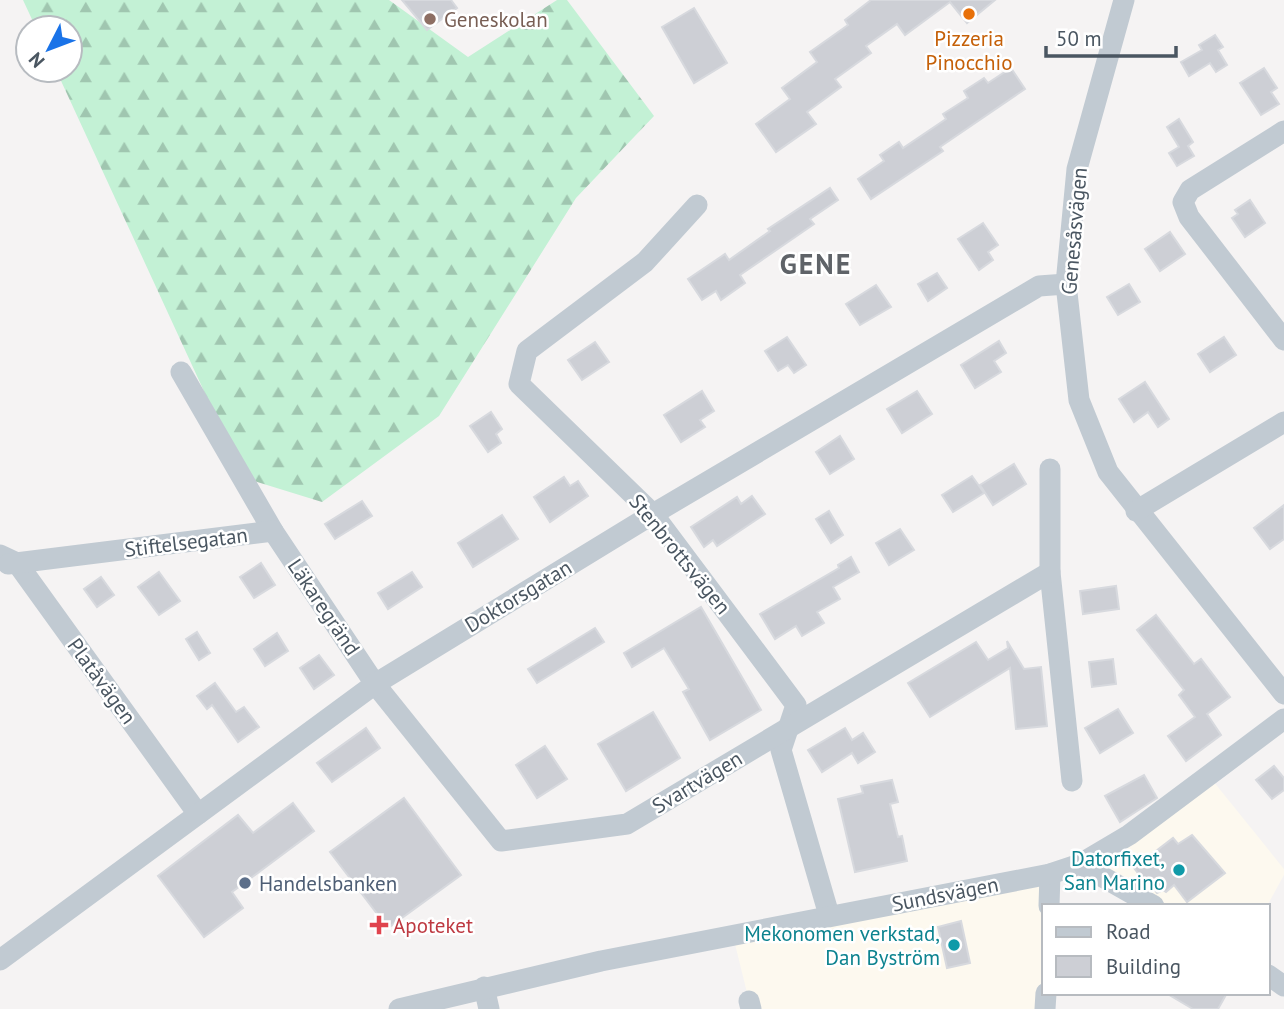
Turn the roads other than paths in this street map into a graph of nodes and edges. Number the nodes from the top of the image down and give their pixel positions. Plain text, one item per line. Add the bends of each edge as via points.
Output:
1 (1123, 0) edge
2 (1284, 131) edge
3 (697, 205) dead end
4 (1066, 284) junction
5 (1284, 340) edge
6 (181, 372) dead end
7 (1284, 422) edge
8 (1050, 469) dead end
9 (1136, 511) junction
10 (653, 514) junction
11 (273, 531) junction
12 (6, 561) edge
13 (1050, 572) junction
14 (375, 684) junction
15 (1284, 694) edge
16 (1284, 719) edge
17 (790, 726) junction
18 (1072, 781) dead end
19 (198, 814) junction
20 (1080, 864) junction
21 (1050, 874) junction
22 (1049, 904) edge
23 (1150, 904) edge
24 (829, 915) junction
25 (0, 960) edge
26 (484, 987) junction
27 (399, 1009) edge
28 (489, 1009) edge

1 - 4 street, Genesåsvägen via 1077,169
2 - 5 street via 1189,190 1183,201 1189,217
3 - 10 street, Stenbrottsvägen via 645,262 527,351 519,384
4 - 9 street, Genesåsvägen via 1079,400 1108,472
4 - 10 street, Doktorsgatan via 1039,286
6 - 11 street, Stiftelsegatan
7 - 9 street
8 - 13 street
9 - 15 street, Genesåsvägen
10 - 14 street, Doktorsgatan
10 - 17 street, Stenbrottsvägen via 796,705
11 - 12 street, Stiftelsegatan
11 - 14 street, Läkaregränd
12 - 19 street, Platåvägen
13 - 17 street, Svartvägen
13 - 18 street
14 - 17 street, Svartvägen via 502,841 627,824
14 - 19 street, Doktorsgatan
16 - 20 street, Sundsvägen via 1129,835
17 - 24 street, Stenbrottsvägen via 781,750
19 - 25 street, Doktorsgatan
20 - 21 street, Sundsvägen
20 - 23 street
21 - 22 street
21 - 24 street, Sundsvägen
24 - 26 street, Sundsvägen
26 - 27 street, Sundsvägen
26 - 28 street

